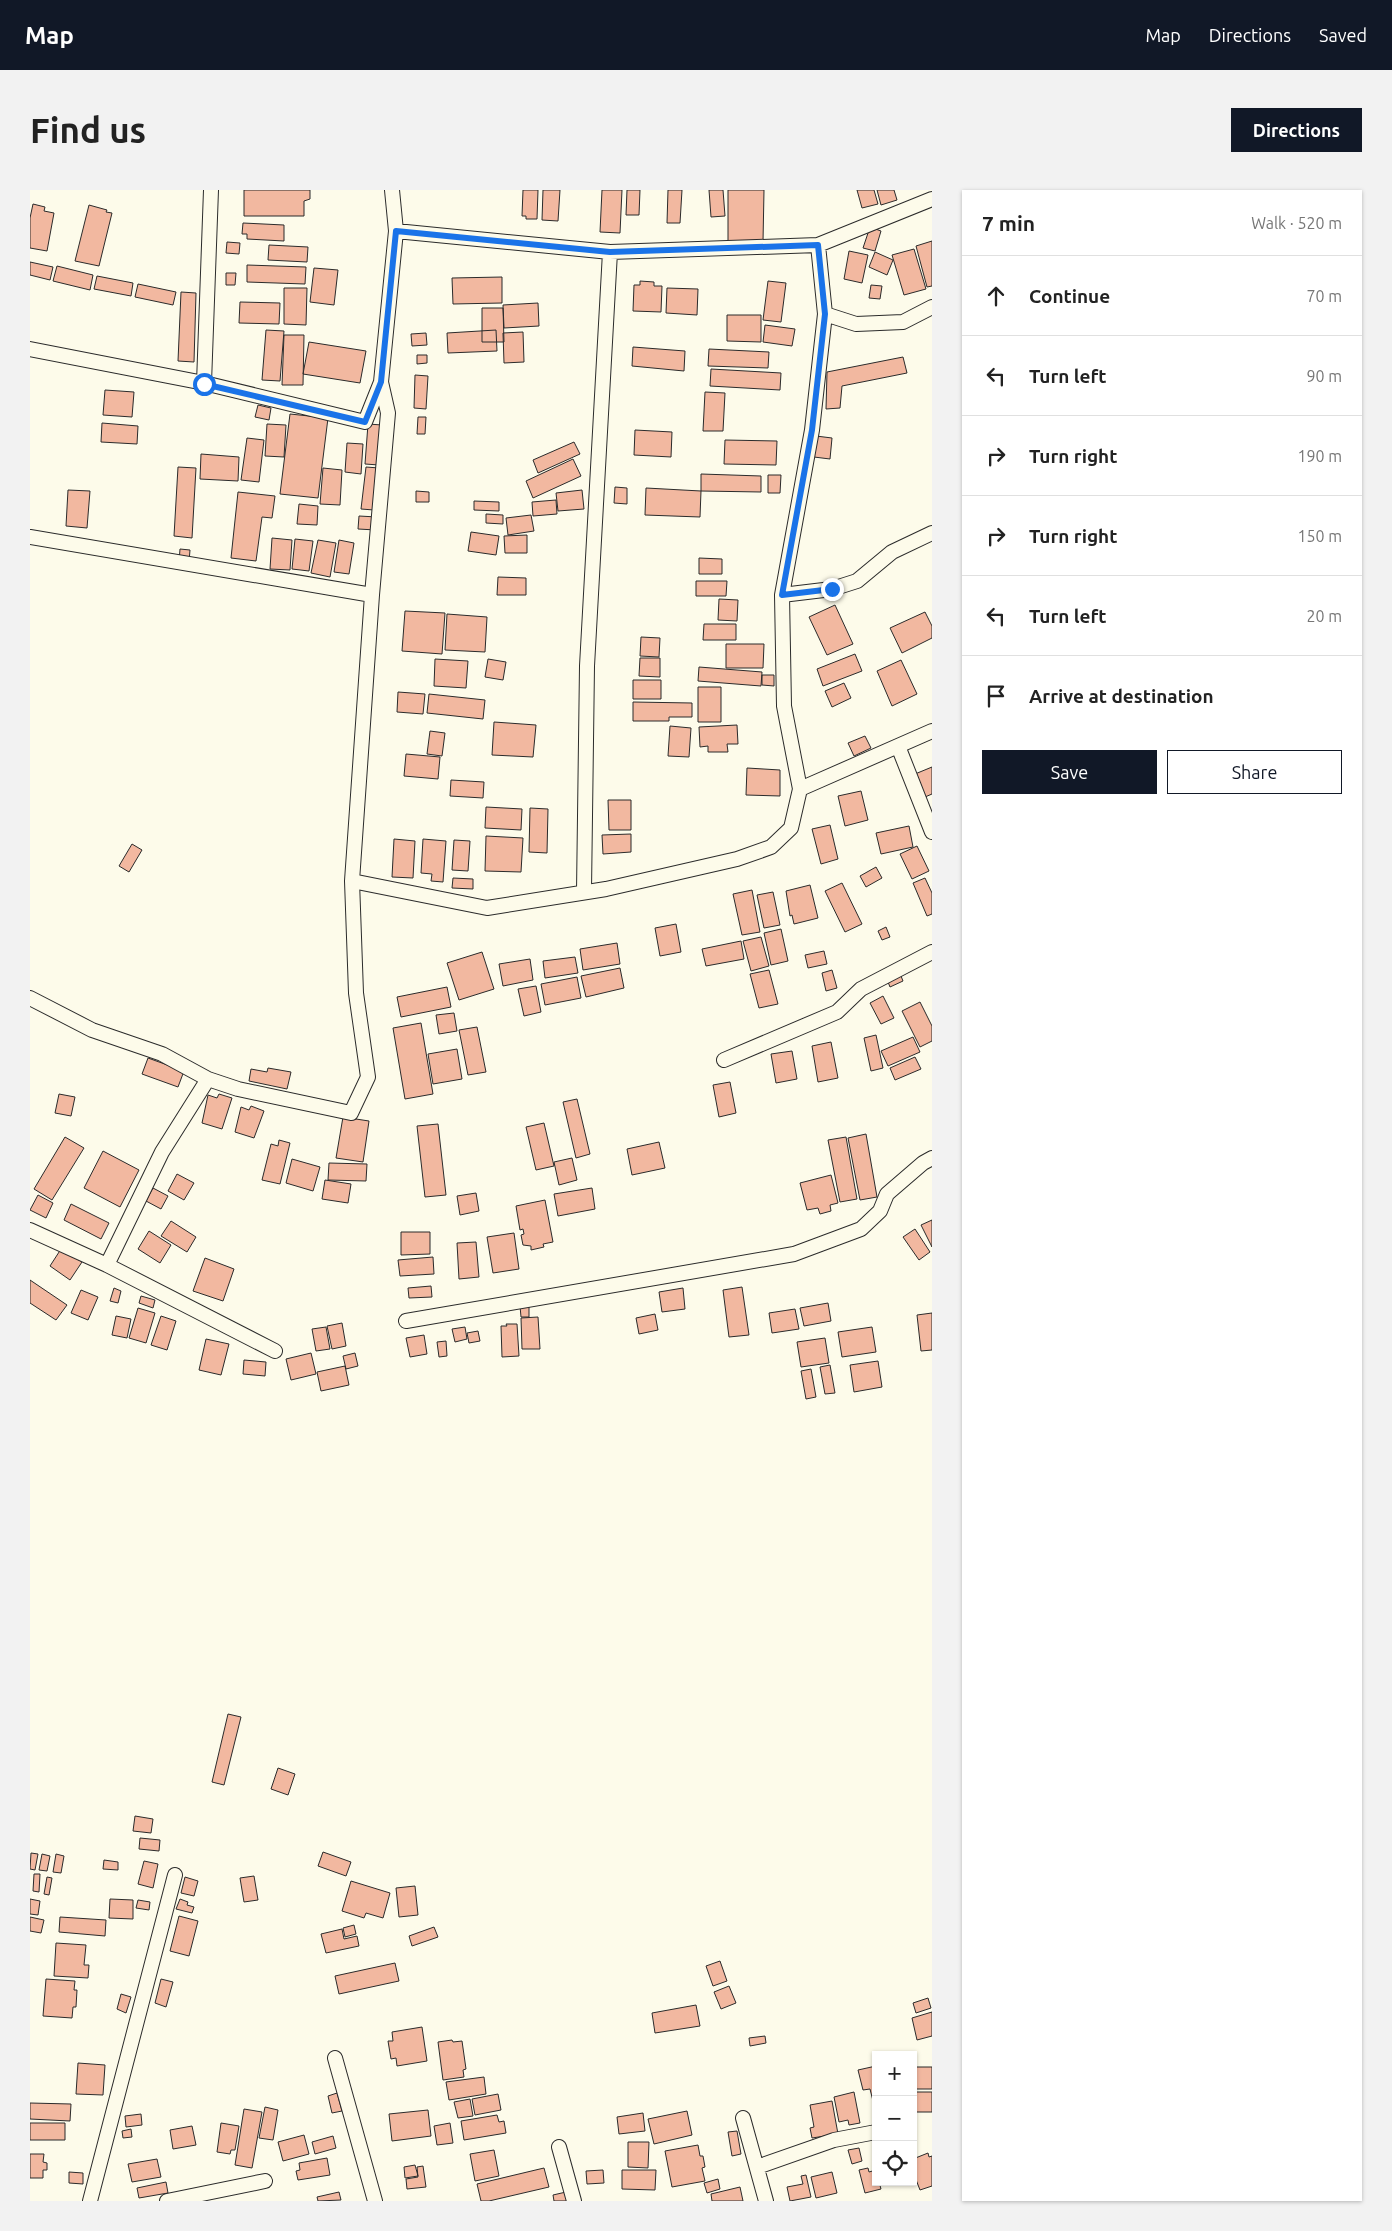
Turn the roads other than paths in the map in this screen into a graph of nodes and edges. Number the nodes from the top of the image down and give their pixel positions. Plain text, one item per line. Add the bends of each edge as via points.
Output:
1 (392, 190) edge
2 (208, 191) edge
3 (932, 199) edge
4 (396, 231) junction
5 (818, 245) junction
6 (610, 252) junction
7 (932, 308) edge
8 (825, 314) junction
9 (30, 349) edge
10 (381, 382) junction
11 (204, 384) junction
12 (932, 533) edge
13 (30, 537) edge
14 (372, 595) junction
15 (782, 595) junction
16 (932, 731) edge
17 (898, 746) junction
18 (800, 790) junction
19 (932, 832) edge
20 (352, 881) junction
21 (584, 891) junction
22 (932, 952) edge
23 (30, 998) edge
24 (724, 1060) dead end
25 (208, 1079) junction
26 (932, 1158) edge
27 (30, 1230) edge
28 (107, 1265) junction
29 (406, 1321) dead end
30 (275, 1351) dead end
31 (175, 1876) dead end
32 (335, 2058) dead end
33 (743, 2118) dead end
34 (872, 2133) edge
35 (559, 2147) dead end
36 (757, 2167) junction
37 (265, 2181) dead end
38 (90, 2201) edge
39 (167, 2201) edge
40 (375, 2201) edge
41 (574, 2201) edge
42 (766, 2201) edge

1 - 4 street
2 - 11 street
3 - 5 street
4 - 6 street
4 - 10 street
5 - 6 street
5 - 8 street
6 - 21 street via 587,666
7 - 8 street via 902,322 856,324
8 - 15 street via 812,430
9 - 11 street
10 - 11 street via 365,422
10 - 14 street via 388,413
12 - 15 street via 892,552 857,581 832,589
13 - 14 street
14 - 20 street
15 - 18 street via 784,706
16 - 17 street
17 - 18 street
17 - 19 street
18 - 21 street via 791,828 771,847 737,859
20 - 21 street via 487,908
20 - 25 street via 356,993 368,1077 351,1113 238,1089
22 - 24 street via 861,989 837,1012
23 - 25 street via 92,1030 162,1054
25 - 28 street via 162,1152
26 - 29 street via 887,1194 880,1211 861,1229 794,1254
27 - 28 street
28 - 30 street
31 - 38 street
32 - 40 street
33 - 36 street
34 - 36 street via 834,2140
35 - 41 street
36 - 42 street
37 - 39 street

